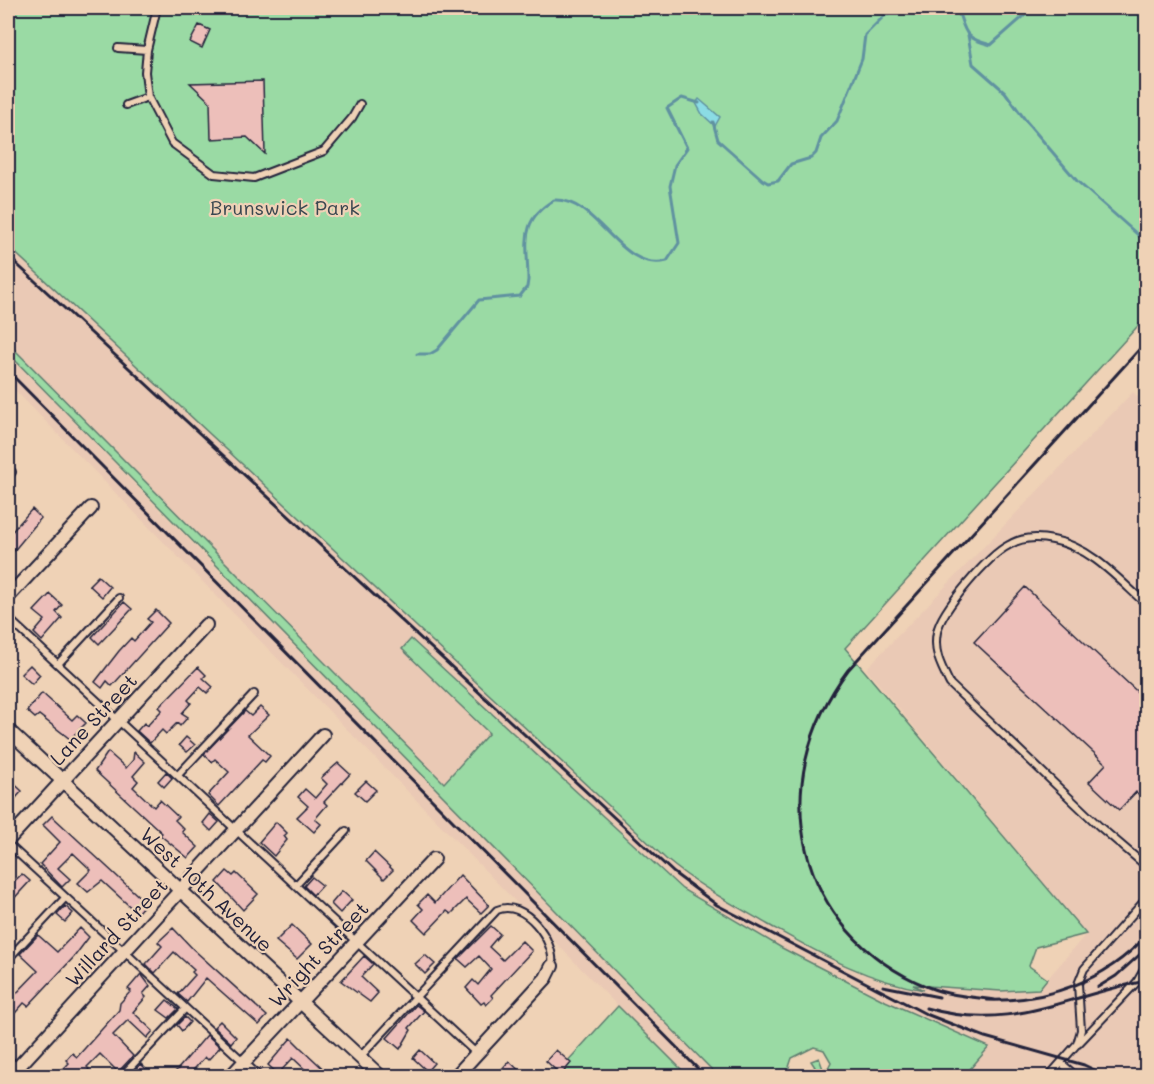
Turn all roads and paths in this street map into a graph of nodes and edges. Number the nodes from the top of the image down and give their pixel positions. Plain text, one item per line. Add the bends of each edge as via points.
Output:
1 (157, 8) edge
2 (118, 48) dead end
3 (147, 50) junction
4 (148, 97) junction
5 (360, 104) dead end
6 (126, 105) dead end
7 (92, 508) dead end
8 (8, 597) edge
9 (119, 598) dead end
10 (1146, 604) edge
11 (8, 618) edge
12 (206, 625) dead end
13 (58, 664) junction
14 (254, 694) dead end
15 (118, 720) junction
16 (8, 730) edge
17 (323, 735) dead end
18 (178, 775) junction
19 (63, 781) junction
20 (237, 830) junction
21 (346, 831) dead end
22 (8, 842) edge
23 (434, 859) dead end
24 (1146, 866) edge
25 (296, 885) junction
26 (181, 891) junction
27 (64, 898) junction
28 (1146, 899) edge
29 (356, 940) junction
30 (124, 953) junction
31 (8, 959) edge
32 (552, 966) joint
33 (1146, 966) edge
34 (416, 996) junction
35 (300, 1001) junction
36 (185, 1009) junction
37 (1077, 1044) junction
38 (477, 1054) junction
39 (360, 1057) junction
40 (8, 1059) edge
41 (244, 1062) junction
42 (1061, 1063) junction
43 (18, 1074) edge
44 (122, 1077) edge
45 (231, 1077) edge
46 (259, 1077) edge
47 (380, 1077) edge
48 (456, 1077) edge
49 (1049, 1077) edge
50 (1076, 1077) edge

1 - 3 lane
2 - 3 lane
3 - 4 lane
4 - 5 lane via 172,143 188,157 214,174 254,178 324,151
4 - 6 lane
7 - 8 street
9 - 13 lane
10 - 24 lane via 1081,549 1033,537 1008,545 968,583 945,611 937,631 936,655 950,684
11 - 13 lane
12 - 15 street, Lane Street
13 - 15 lane
14 - 18 lane
15 - 18 lane
15 - 19 street, Lane Street
16 - 19 street, West 10th Avenue
17 - 20 street, Willard Street
18 - 20 lane
19 - 22 street, Lane Street
19 - 26 street, West 10th Avenue
20 - 25 lane
20 - 26 street, Willard Street
21 - 25 lane
22 - 27 lane
23 - 29 street, Wright Street
25 - 29 lane
26 - 30 street, Willard Street
26 - 35 street, West 10th Avenue
27 - 30 lane
27 - 31 lane
28 - 37 lane via 1084,969 1078,984 1081,1030
29 - 34 lane
29 - 35 street, Wright Street
30 - 36 lane
30 - 43 street, Willard Street
32 - 34 lane via 551,945 542,931 523,915 500,908
32 - 38 street via 546,978
33 - 37 lane via 1137,982
34 - 38 lane
34 - 39 lane
35 - 39 street, West 10th Avenue
35 - 41 street, Wright Street
36 - 41 lane
36 - 44 lane
37 - 42 lane
38 - 48 street
39 - 47 street, West 10th Avenue
40 - 43 lane
41 - 45 street, Wright Street
41 - 46 lane
42 - 49 lane
42 - 50 lane

